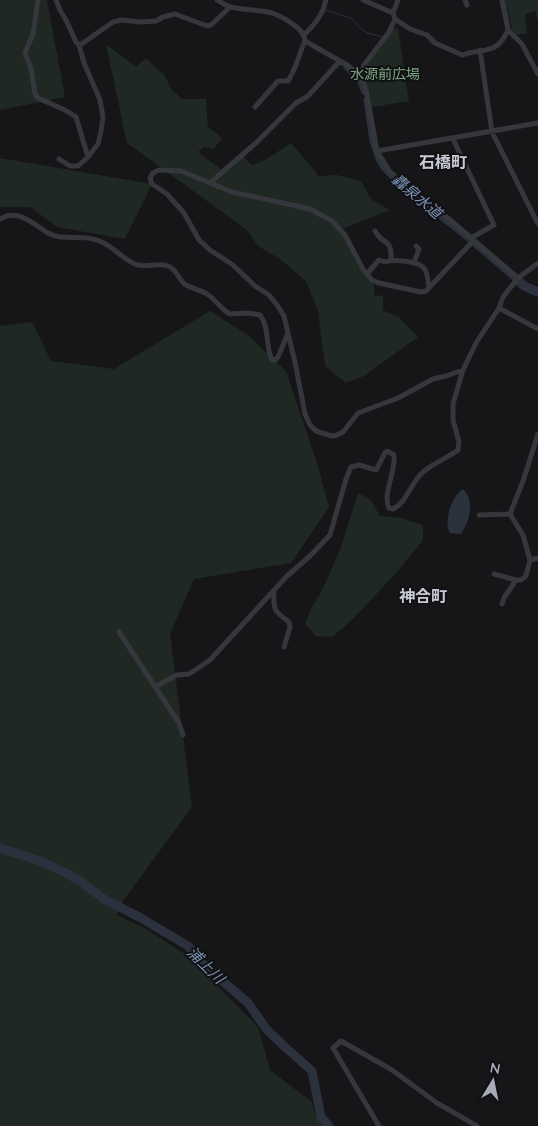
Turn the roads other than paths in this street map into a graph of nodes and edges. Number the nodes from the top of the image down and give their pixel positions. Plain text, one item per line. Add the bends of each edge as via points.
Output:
1 (38, 0) edge
2 (56, 0) edge
3 (216, 0) edge
4 (326, 0) edge
5 (398, 0) edge
6 (502, 0) edge
7 (368, 1) edge
8 (230, 7) junction
9 (393, 13) junction
10 (395, 20) junction
11 (508, 30) junction
12 (305, 38) junction
13 (79, 45) junction
14 (480, 50) junction
15 (340, 61) junction
16 (360, 74) junction
17 (538, 74) edge
18 (255, 107) dead end
19 (538, 123) edge
20 (492, 132) junction
21 (453, 139) junction
22 (377, 151) junction
23 (59, 158) dead end
24 (88, 158) junction
25 (212, 182) junction
26 (0, 219) edge
27 (538, 224) edge
28 (375, 231) dead end
29 (472, 239) junction
30 (416, 246) dead end
31 (391, 259) junction
32 (414, 263) junction
33 (538, 263) edge
34 (367, 274) junction
35 (518, 278) junction
36 (429, 288) junction
37 (499, 308) junction
38 (538, 329) edge
39 (288, 333) junction
40 (463, 370) junction
41 (538, 434) edge
42 (510, 514) junction
43 (479, 516) dead end
44 (538, 558) edge
45 (530, 560) junction
46 (494, 574) dead end
47 (516, 580) junction
48 (274, 591) junction
49 (502, 604) dead end
50 (119, 632) dead end
51 (284, 647) dead end
52 (155, 687) junction
53 (183, 735) dead end
54 (379, 1126) edge
55 (477, 1126) edge

1 - 24 street via 33,34 24,53 31,68 35,94 76,117
2 - 13 street
3 - 8 street
4 - 12 street via 324,10
5 - 9 street
6 - 11 street
7 - 9 street
8 - 12 street via 270,11 298,28
8 - 13 street via 209,26 175,14 156,21 113,22
9 - 10 street
10 - 14 street via 458,54
10 - 16 street
11 - 14 street via 498,46
11 - 17 street via 522,44
12 - 15 street
12 - 18 street via 288,81 278,81
13 - 24 street via 100,100 103,117 98,144
14 - 20 street
15 - 16 street
15 - 25 street via 308,96
16 - 22 street via 366,88
19 - 20 street
20 - 21 street
20 - 27 street
21 - 22 street
21 - 29 street via 494,225
22 - 29 street via 397,179
23 - 24 street via 70,166 78,166
25 - 34 street via 232,192 321,213 345,235
25 - 39 street via 181,171 159,170 150,178 152,184 184,213 199,240 268,295 284,316
26 - 39 street via 12,215 22,217 53,236 93,238 136,264 170,266 185,285 208,294 230,314 260,315 264,320 272,360 278,357
28 - 31 street via 392,248
29 - 35 street
29 - 36 street
30 - 32 street
31 - 32 street
31 - 34 street via 379,260
32 - 36 street via 425,269
33 - 35 street
34 - 36 street via 379,283 421,292
35 - 37 street via 503,297
37 - 38 street
37 - 40 street
39 - 40 street via 305,414 316,431 332,436 343,432 358,414 398,398 434,378
40 - 48 street via 452,404 458,450 419,476 393,509 389,508 386,499 394,454 385,453 376,470 359,464 351,467 330,535
41 - 42 street
42 - 43 street
42 - 45 street via 522,535
44 - 45 street
45 - 47 street via 524,578
46 - 47 street
47 - 49 street
48 - 51 street via 274,608 290,627
48 - 52 street via 210,660 189,674 177,675
50 - 52 street
52 - 53 street via 179,723
54 - 55 street via 333,1048 341,1041

